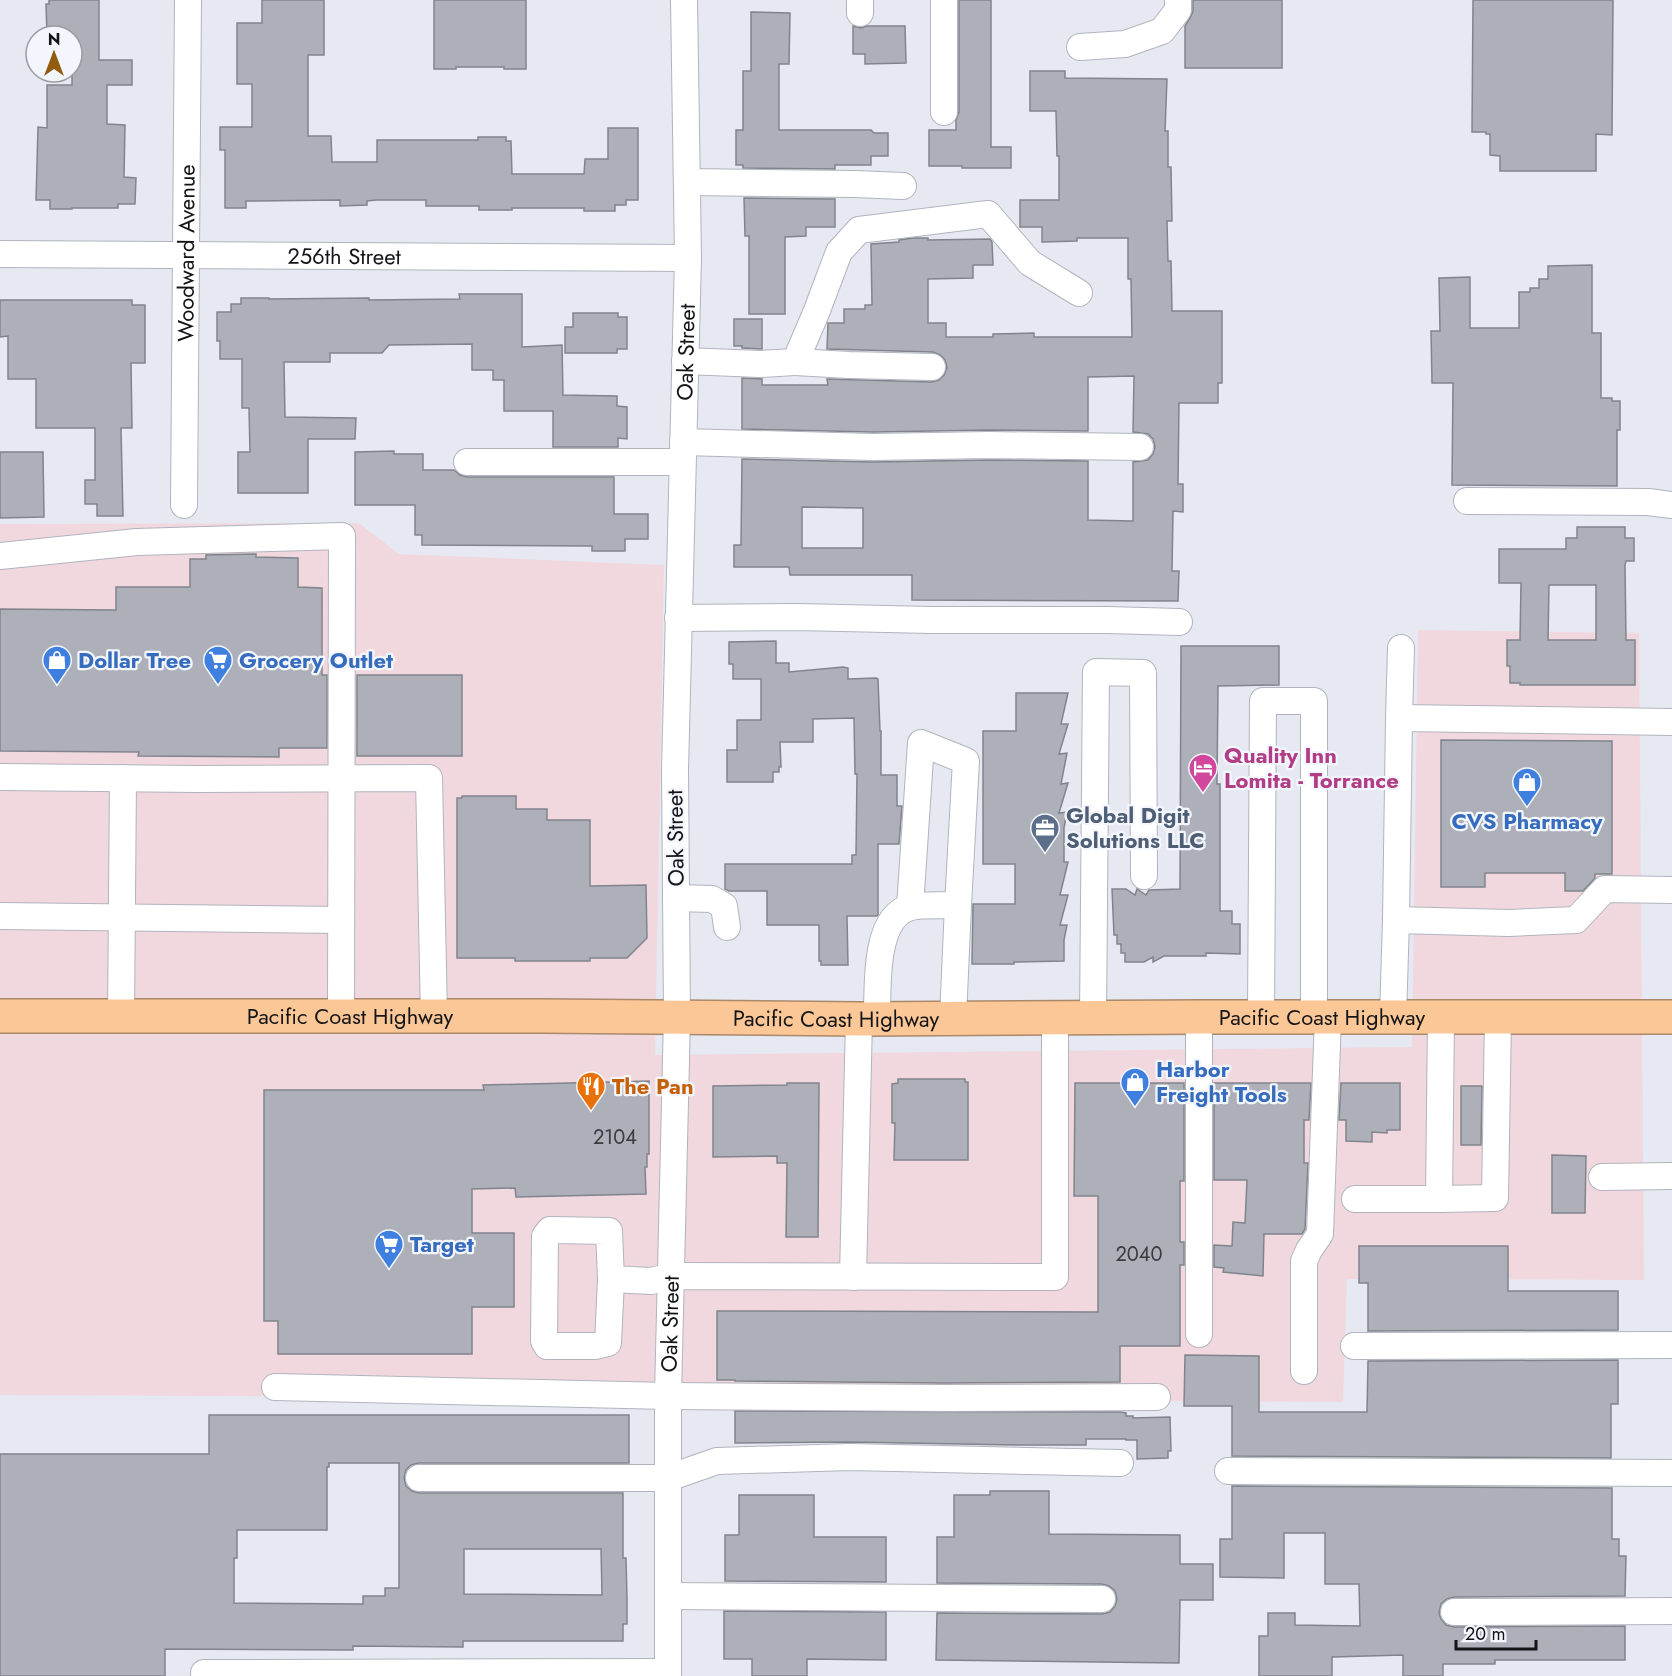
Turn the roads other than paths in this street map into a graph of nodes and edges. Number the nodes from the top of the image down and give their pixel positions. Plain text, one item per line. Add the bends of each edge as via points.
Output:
1 (188, 0) edge
2 (684, 0) edge
3 (944, 0) edge
4 (1178, 0) edge
5 (1080, 47) dead end
6 (944, 112) dead end
7 (687, 182) junction
8 (903, 186) dead end
9 (0, 254) edge
10 (185, 254) junction
11 (688, 258) junction
12 (1079, 293) dead end
13 (685, 361) junction
14 (795, 362) junction
15 (932, 367) dead end
16 (1140, 447) dead end
17 (683, 452) junction
18 (467, 462) dead end
19 (1467, 501) dead end
20 (184, 505) dead end
21 (1672, 505) edge
22 (0, 556) edge
23 (678, 618) junction
24 (1179, 622) dead end
25 (1401, 648) dead end
26 (1399, 718) junction
27 (1672, 722) edge
28 (0, 777) edge
29 (123, 778) junction
30 (342, 779) junction
31 (1144, 876) dead end
32 (1672, 890) edge
33 (676, 898) junction
34 (958, 905) junction
35 (910, 907) junction
36 (0, 916) edge
37 (122, 918) junction
38 (341, 920) junction
39 (1396, 920) junction
40 (727, 927) dead end
41 (0, 1017) edge
42 (121, 1017) junction
43 (341, 1017) junction
44 (434, 1017) junction
45 (677, 1017) junction
46 (1093, 1017) junction
47 (1198, 1017) junction
48 (1261, 1017) junction
49 (1321, 1017) junction
50 (1393, 1017) junction
51 (1441, 1017) junction
52 (1672, 1017) edge
53 (953, 1018) junction
54 (1055, 1018) junction
55 (1498, 1018) junction
56 (868, 1019) junction
57 (1672, 1176) edge
58 (1602, 1177) dead end
59 (1355, 1199) dead end
60 (1439, 1199) junction
61 (672, 1276) junction
62 (854, 1277) junction
63 (611, 1279) junction
64 (1198, 1334) dead end
65 (1672, 1345) edge
66 (1354, 1346) dead end
67 (1304, 1371) dead end
68 (275, 1387) dead end
69 (668, 1396) junction
70 (1157, 1397) dead end
71 (1120, 1463) dead end
72 (1228, 1471) dead end
73 (1672, 1473) edge
74 (419, 1478) dead end
75 (668, 1478) junction
76 (668, 1596) junction
77 (1102, 1599) dead end
78 (1672, 1611) edge
79 (1454, 1612) dead end
80 (204, 1673) dead end
81 (668, 1674) edge

1 - 10 street, Woodward Avenue
2 - 7 street, Oak Street
3 - 6 street
4 - 5 street via 1178,10 1162,31 1125,44
7 - 8 street
7 - 11 street, Oak Street
9 - 10 street, 256th Street
10 - 11 street, 256th Street
10 - 20 street, Woodward Avenue
11 - 13 street, Oak Street
12 - 14 street via 1030,263 988,214 859,231 839,252
13 - 14 street
13 - 17 street, Oak Street
14 - 15 street
16 - 17 street via 989,445
17 - 18 street
17 - 23 street, Oak Street
19 - 21 street
22 - 30 street via 137,542 342,536
23 - 24 street
23 - 33 street, Oak Street
25 - 26 street
26 - 27 street
26 - 39 street
28 - 29 street
29 - 30 street
29 - 37 street
30 - 38 street
30 - 44 street via 429,778
31 - 46 street via 1143,673 1096,672
32 - 39 street via 1605,889 1576,920
33 - 40 street via 712,899 724,906
33 - 45 street, Oak Street
34 - 35 street
34 - 35 street via 966,760 921,743
34 - 53 street
35 - 56 street via 895,916 887,931
36 - 37 street
37 - 38 street
37 - 42 street
38 - 43 street
39 - 50 street
41 - 42 highway, Pacific Coast Highway
42 - 43 highway, Pacific Coast Highway
43 - 44 highway, Pacific Coast Highway
44 - 45 highway, Pacific Coast Highway
45 - 56 highway, Pacific Coast Highway
45 - 61 street, Oak Street
46 - 47 highway, Pacific Coast Highway
46 - 54 highway, Pacific Coast Highway
47 - 48 highway, Pacific Coast Highway
47 - 64 street
48 - 49 highway, Pacific Coast Highway
48 - 49 street via 1263,701 1314,701
49 - 50 highway, Pacific Coast Highway
49 - 67 street via 1320,1234 1304,1261
50 - 51 highway, Pacific Coast Highway
51 - 55 highway, Pacific Coast Highway
51 - 60 street
52 - 55 highway, Pacific Coast Highway
53 - 54 highway, Pacific Coast Highway
53 - 56 highway, Pacific Coast Highway
54 - 62 street via 1055,1277
55 - 60 street via 1495,1198
56 - 62 street
57 - 58 street
59 - 60 street
61 - 62 street
61 - 63 street via 651,1281
61 - 69 street, Oak Street
63 - 63 street via 608,1343 547,1346 545,1236 550,1230 609,1231
65 - 66 street
68 - 69 street
69 - 70 street
69 - 75 street, Oak Street
71 - 75 street via 850,1457 717,1461
72 - 73 street
74 - 75 street
75 - 76 street, Oak Street
76 - 77 street
76 - 81 street, Oak Street
78 - 79 street
80 - 81 street

